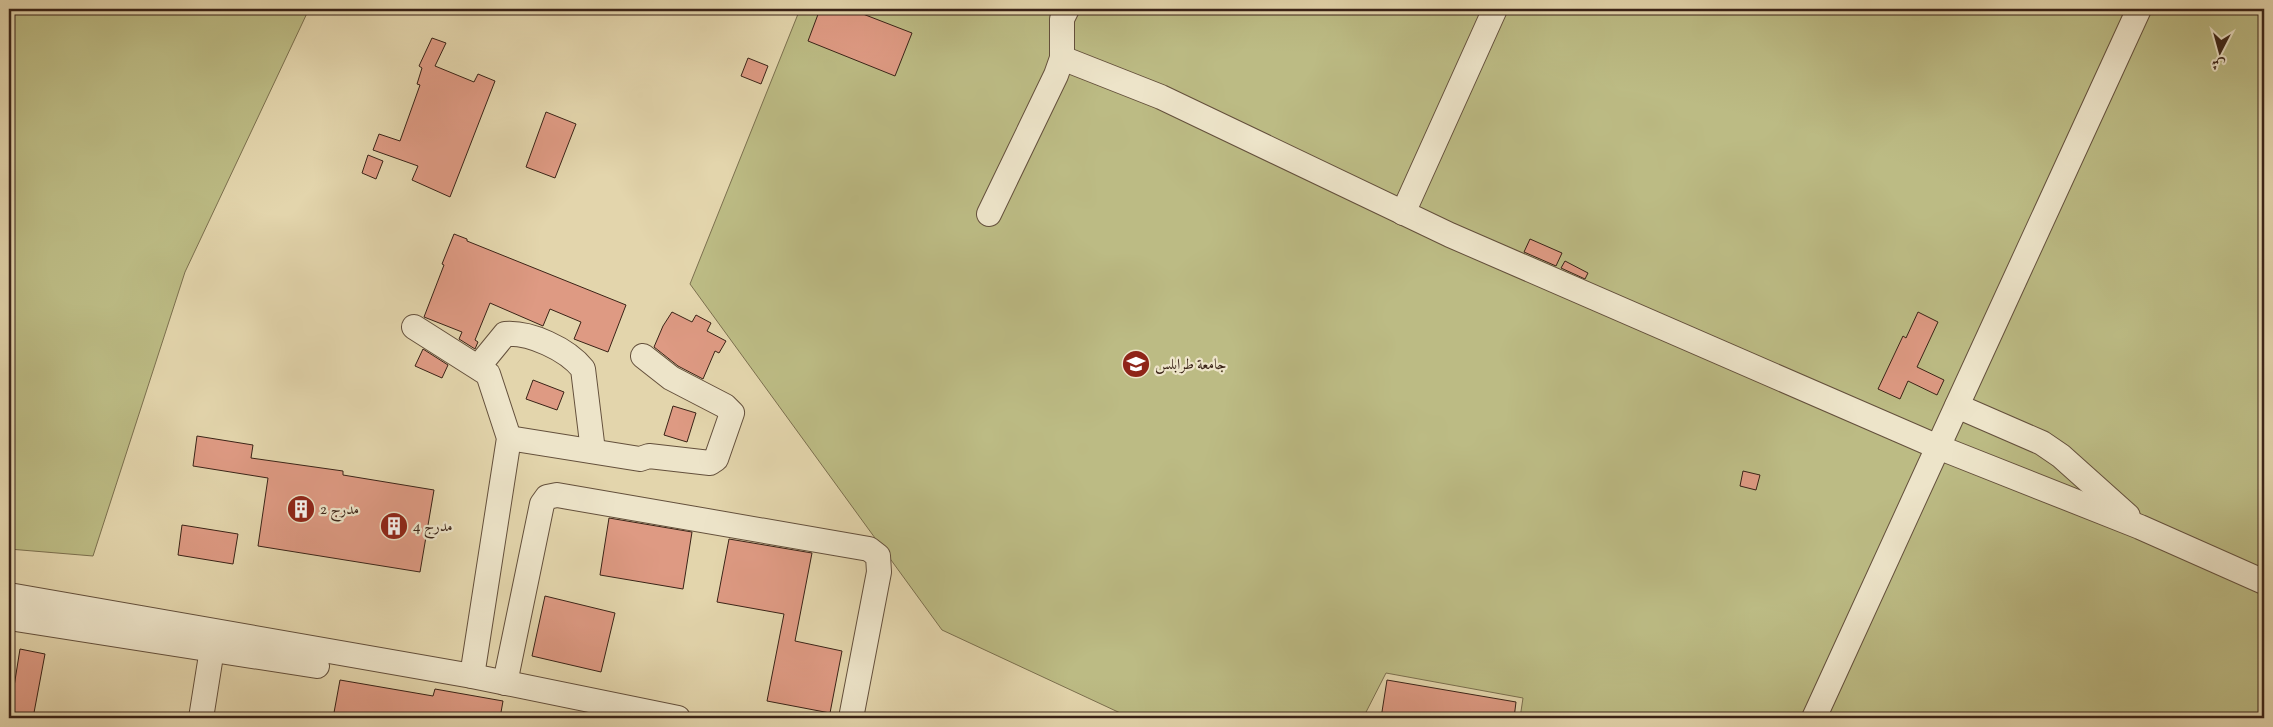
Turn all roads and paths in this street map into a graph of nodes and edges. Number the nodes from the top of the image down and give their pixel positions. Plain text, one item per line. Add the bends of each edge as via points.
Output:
1 (1067, 9) edge
2 (1496, 9) edge
3 (2140, 9) edge
4 (1062, 58) junction
5 (1403, 213) junction
6 (989, 214) dead end
7 (414, 327) dead end
8 (643, 356) dead end
9 (478, 366) junction
10 (1957, 406) junction
11 (509, 438) junction
12 (1938, 447) junction
13 (594, 451) junction
14 (2140, 527) junction
15 (2264, 582) edge
16 (9, 596) edge
17 (9, 618) edge
18 (212, 649) junction
19 (472, 676) junction
20 (505, 683) junction
21 (201, 718) edge
22 (599, 718) edge
23 (678, 718) edge
24 (851, 718) edge
25 (1814, 718) edge

1 - 4 street via 1062,19
2 - 5 street
3 - 10 street
4 - 5 street via 1161,97
4 - 6 street
5 - 12 street
7 - 9 street
8 - 13 street via 671,378 725,406 732,413 716,459 710,463 649,456 640,459
9 - 11 street via 488,374
9 - 13 street via 505,334 519,333 575,359 583,369
10 - 12 street
10 - 14 street via 2042,442
11 - 13 street
11 - 19 street
12 - 14 street
12 - 25 street
14 - 15 street
16 - 19 street
17 - 18 street
18 - 21 street
18 - 22 street via 452,688
19 - 20 street
20 - 23 street
20 - 24 street via 542,504 547,497 556,495 869,549 878,556 879,572

